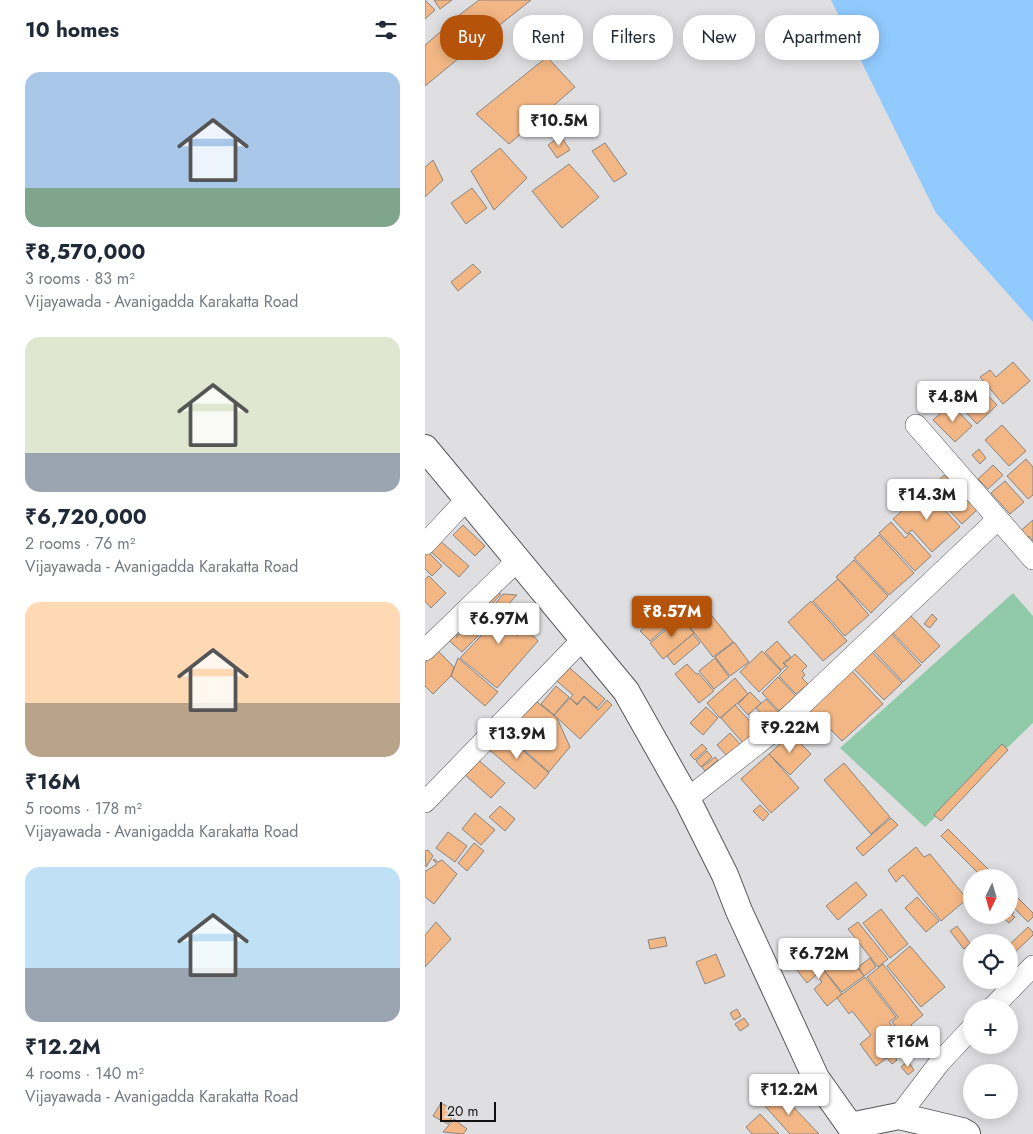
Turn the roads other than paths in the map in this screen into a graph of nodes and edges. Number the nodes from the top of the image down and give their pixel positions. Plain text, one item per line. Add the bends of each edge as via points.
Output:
1 (916, 425) dead end
2 (425, 448) edge
3 (467, 499) junction
4 (997, 520) junction
5 (425, 544) edge
6 (519, 559) junction
7 (1033, 559) edge
8 (583, 639) junction
9 (425, 650) edge
10 (687, 799) junction
11 (425, 802) edge
12 (1033, 966) edge
13 (1001, 999) edge
14 (963, 1038) edge
15 (899, 1116) junction
16 (848, 1130) edge
17 (967, 1134) edge

1 - 4 street
2 - 3 main road
3 - 5 street
3 - 6 main road
4 - 7 street
4 - 10 street via 775,730
6 - 8 main road
6 - 9 street
8 - 10 main road via 626,691
8 - 11 street
10 - 16 main road via 725,875 816,1078
12 - 13 street
14 - 15 street
15 - 16 main road
15 - 17 main road

